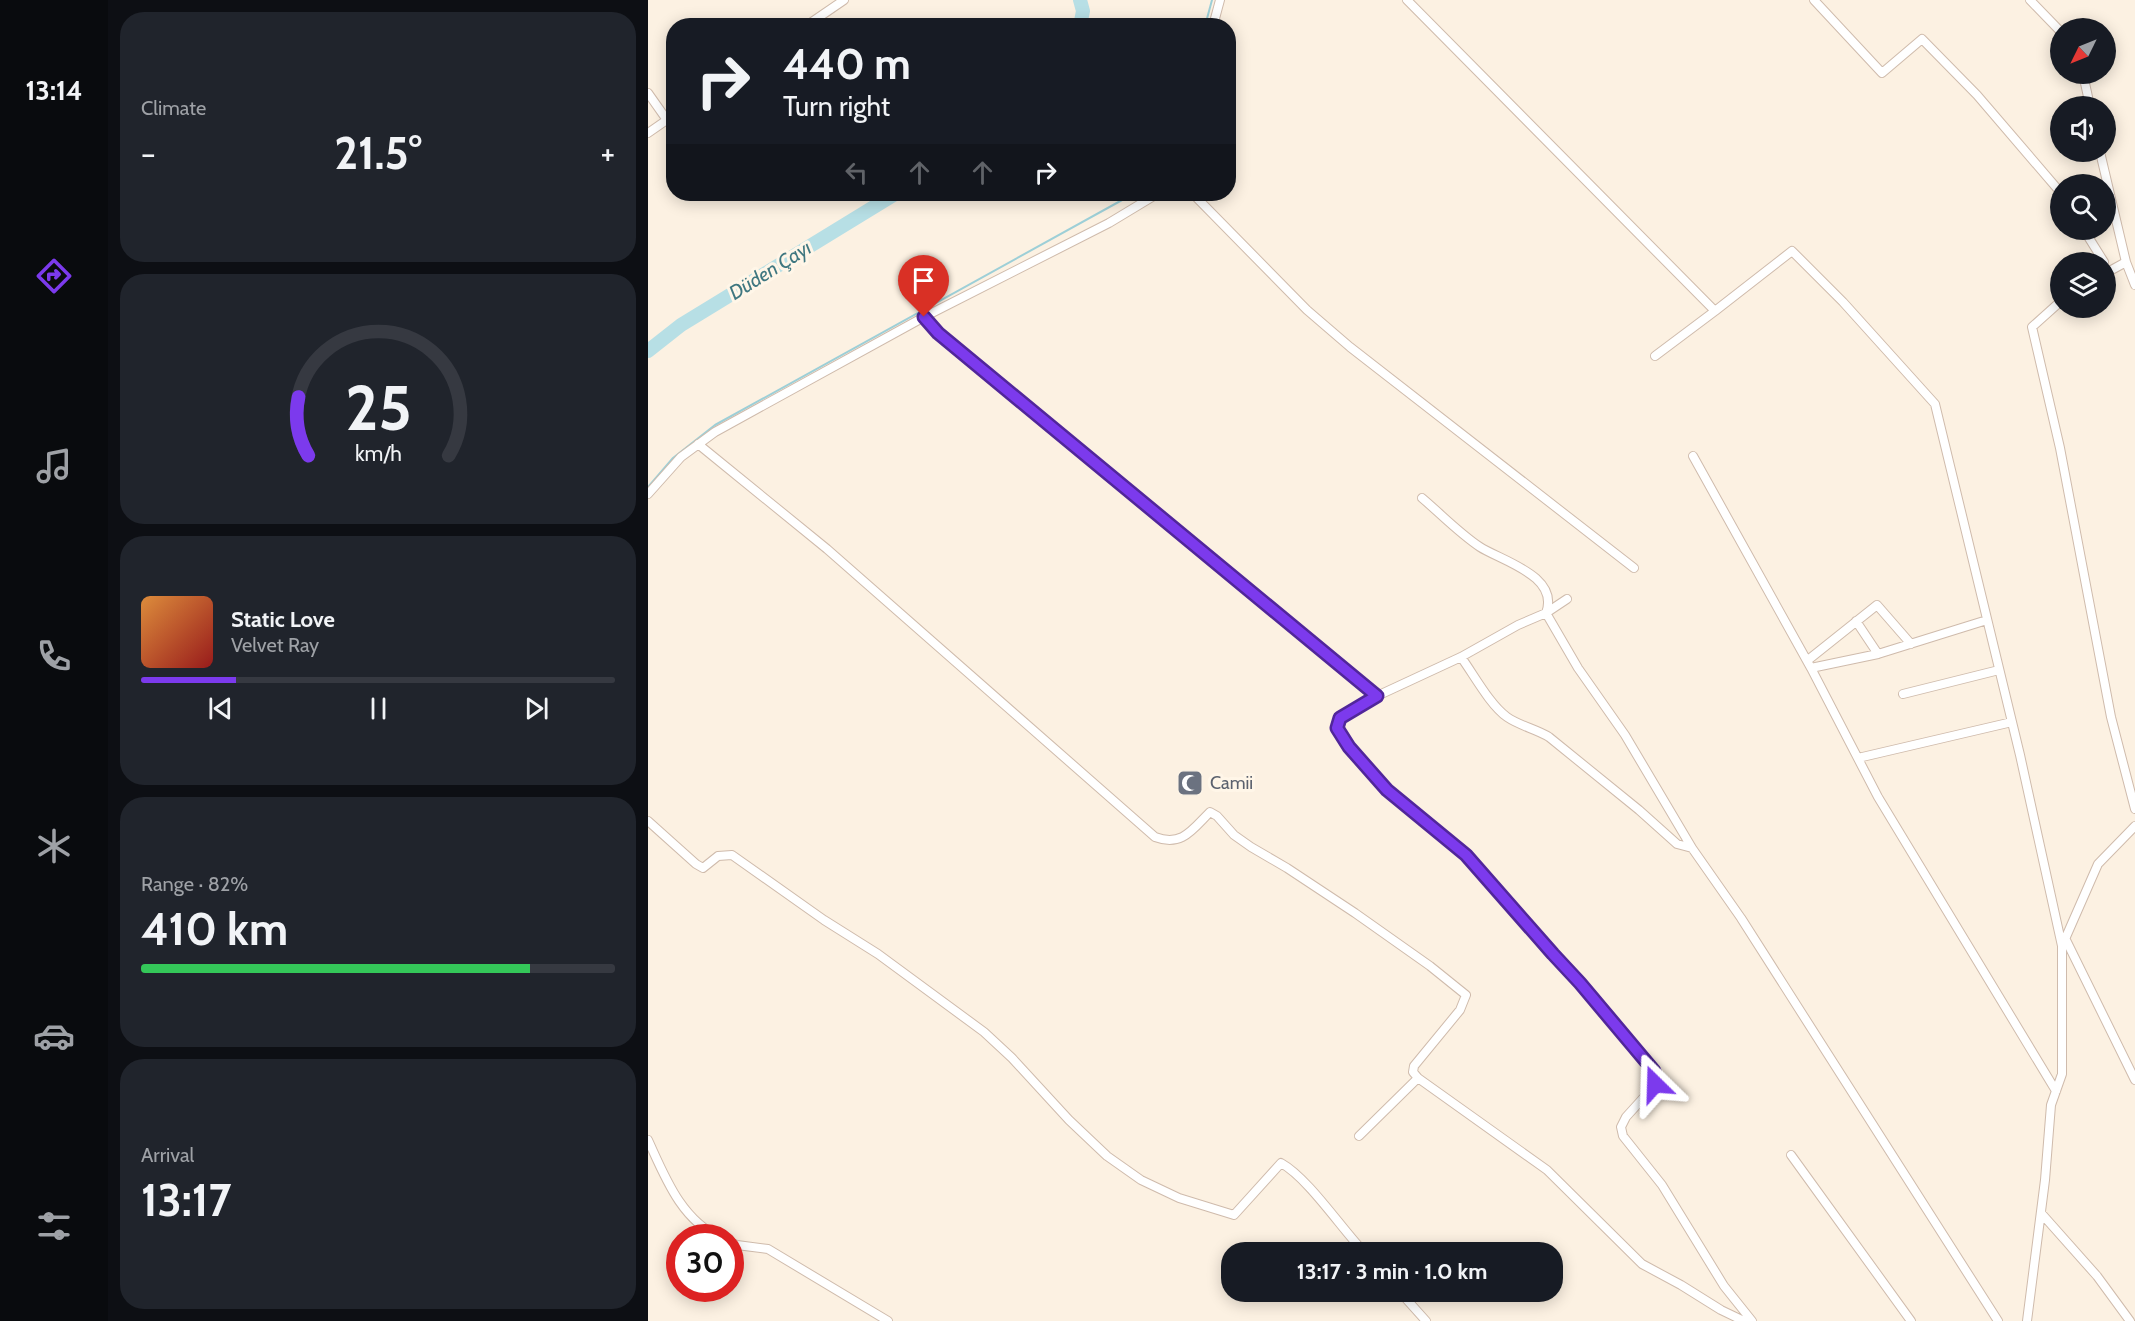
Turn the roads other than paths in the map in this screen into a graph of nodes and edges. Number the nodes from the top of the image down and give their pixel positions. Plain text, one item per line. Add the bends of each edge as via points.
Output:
1 (844, 0) edge
2 (1220, 0) edge
3 (1407, 0) edge
4 (1814, 0) edge
5 (2030, 0) edge
6 (818, 18) edge
7 (1216, 18) edge
8 (2050, 21) edge
9 (648, 93) edge
10 (666, 113) edge
11 (666, 120) edge
12 (648, 132) edge
13 (2102, 162) edge
14 (2050, 180) edge
15 (1145, 201) edge
16 (1200, 201) edge
17 (2126, 262) junction
18 (2116, 265) edge
19 (2135, 285) edge
20 (1715, 311) junction
21 (2050, 311) edge
22 (924, 317) junction
23 (1655, 356) dead end
24 (698, 444) junction
25 (1693, 456) dead end
26 (648, 494) edge
27 (1422, 498) dead end
28 (1634, 568) dead end
29 (1567, 598) dead end
30 (1546, 613) junction
31 (1988, 620) junction
32 (1856, 621) junction
33 (1911, 644) junction
34 (1878, 654) junction
35 (1461, 657) junction
36 (1809, 664) junction
37 (2000, 670) junction
38 (1903, 694) dead end
39 (1377, 696) junction
40 (2012, 722) junction
41 (1858, 758) junction
42 (2135, 809) edge
43 (648, 821) edge
44 (2135, 826) edge
45 (1692, 848) junction
46 (2065, 938) junction
47 (2062, 946) junction
48 (1418, 1078) junction
49 (2135, 1080) edge
50 (2056, 1091) junction
51 (1359, 1136) dead end
52 (648, 1140) edge
53 (1791, 1155) dead end
54 (2041, 1213) junction
55 (699, 1224) edge
56 (1355, 1242) edge
57 (744, 1246) edge
58 (1409, 1302) edge
59 (888, 1321) edge
60 (1426, 1321) edge
61 (1744, 1321) edge
62 (1752, 1321) edge
63 (1911, 1321) edge
64 (1998, 1321) edge
65 (2028, 1321) edge
66 (2130, 1321) edge

1 - 6 street
2 - 7 street
3 - 20 street
4 - 14 street via 1882,73 1922,39 1977,95
5 - 8 street
9 - 10 street
11 - 12 street
13 - 17 street
15 - 22 street
16 - 28 street via 1324,325
17 - 18 street
17 - 19 street
20 - 23 street
20 - 31 street via 1792,251 1924,390 1935,404
21 - 42 street via 2032,327 2060,448 2111,717
22 - 24 street
22 - 39 street via 938,333
24 - 26 street
24 - 48 street via 827,549 1155,837 1168,842 1182,839 1210,812 1234,835 1355,913 1466,995 1460,1010 1414,1066
25 - 36 street
27 - 30 street via 1480,547 1514,562 1539,583 1548,594
29 - 30 street
30 - 35 street
30 - 45 street
31 - 33 street
31 - 37 street
32 - 33 street via 1877,604
32 - 34 street
32 - 36 street
33 - 34 street
34 - 36 street
35 - 39 street
35 - 45 street via 1506,717 1549,737 1677,844
36 - 41 street
37 - 38 street
37 - 40 street
39 - 62 street via 1346,712 1337,728 1387,790 1474,863 1654,1071 1655,1084 1626,1117 1621,1127 1623,1136 1662,1185 1724,1286
40 - 41 street
40 - 47 street
41 - 50 street
43 - 56 street via 696,864 703,868 718,856 732,855 878,954 984,1032 1107,1156 1142,1180 1234,1215 1281,1163 1296,1174
44 - 46 street via 2097,864
45 - 64 street via 1747,927
46 - 47 street
46 - 49 street
47 - 50 street via 2062,1074
48 - 51 street
48 - 61 street via 1547,1170 1642,1264
50 - 54 street via 2051,1105
52 - 55 street via 680,1204
53 - 63 street
54 - 65 street
54 - 66 street via 2097,1276
57 - 59 street via 768,1249
58 - 60 street

